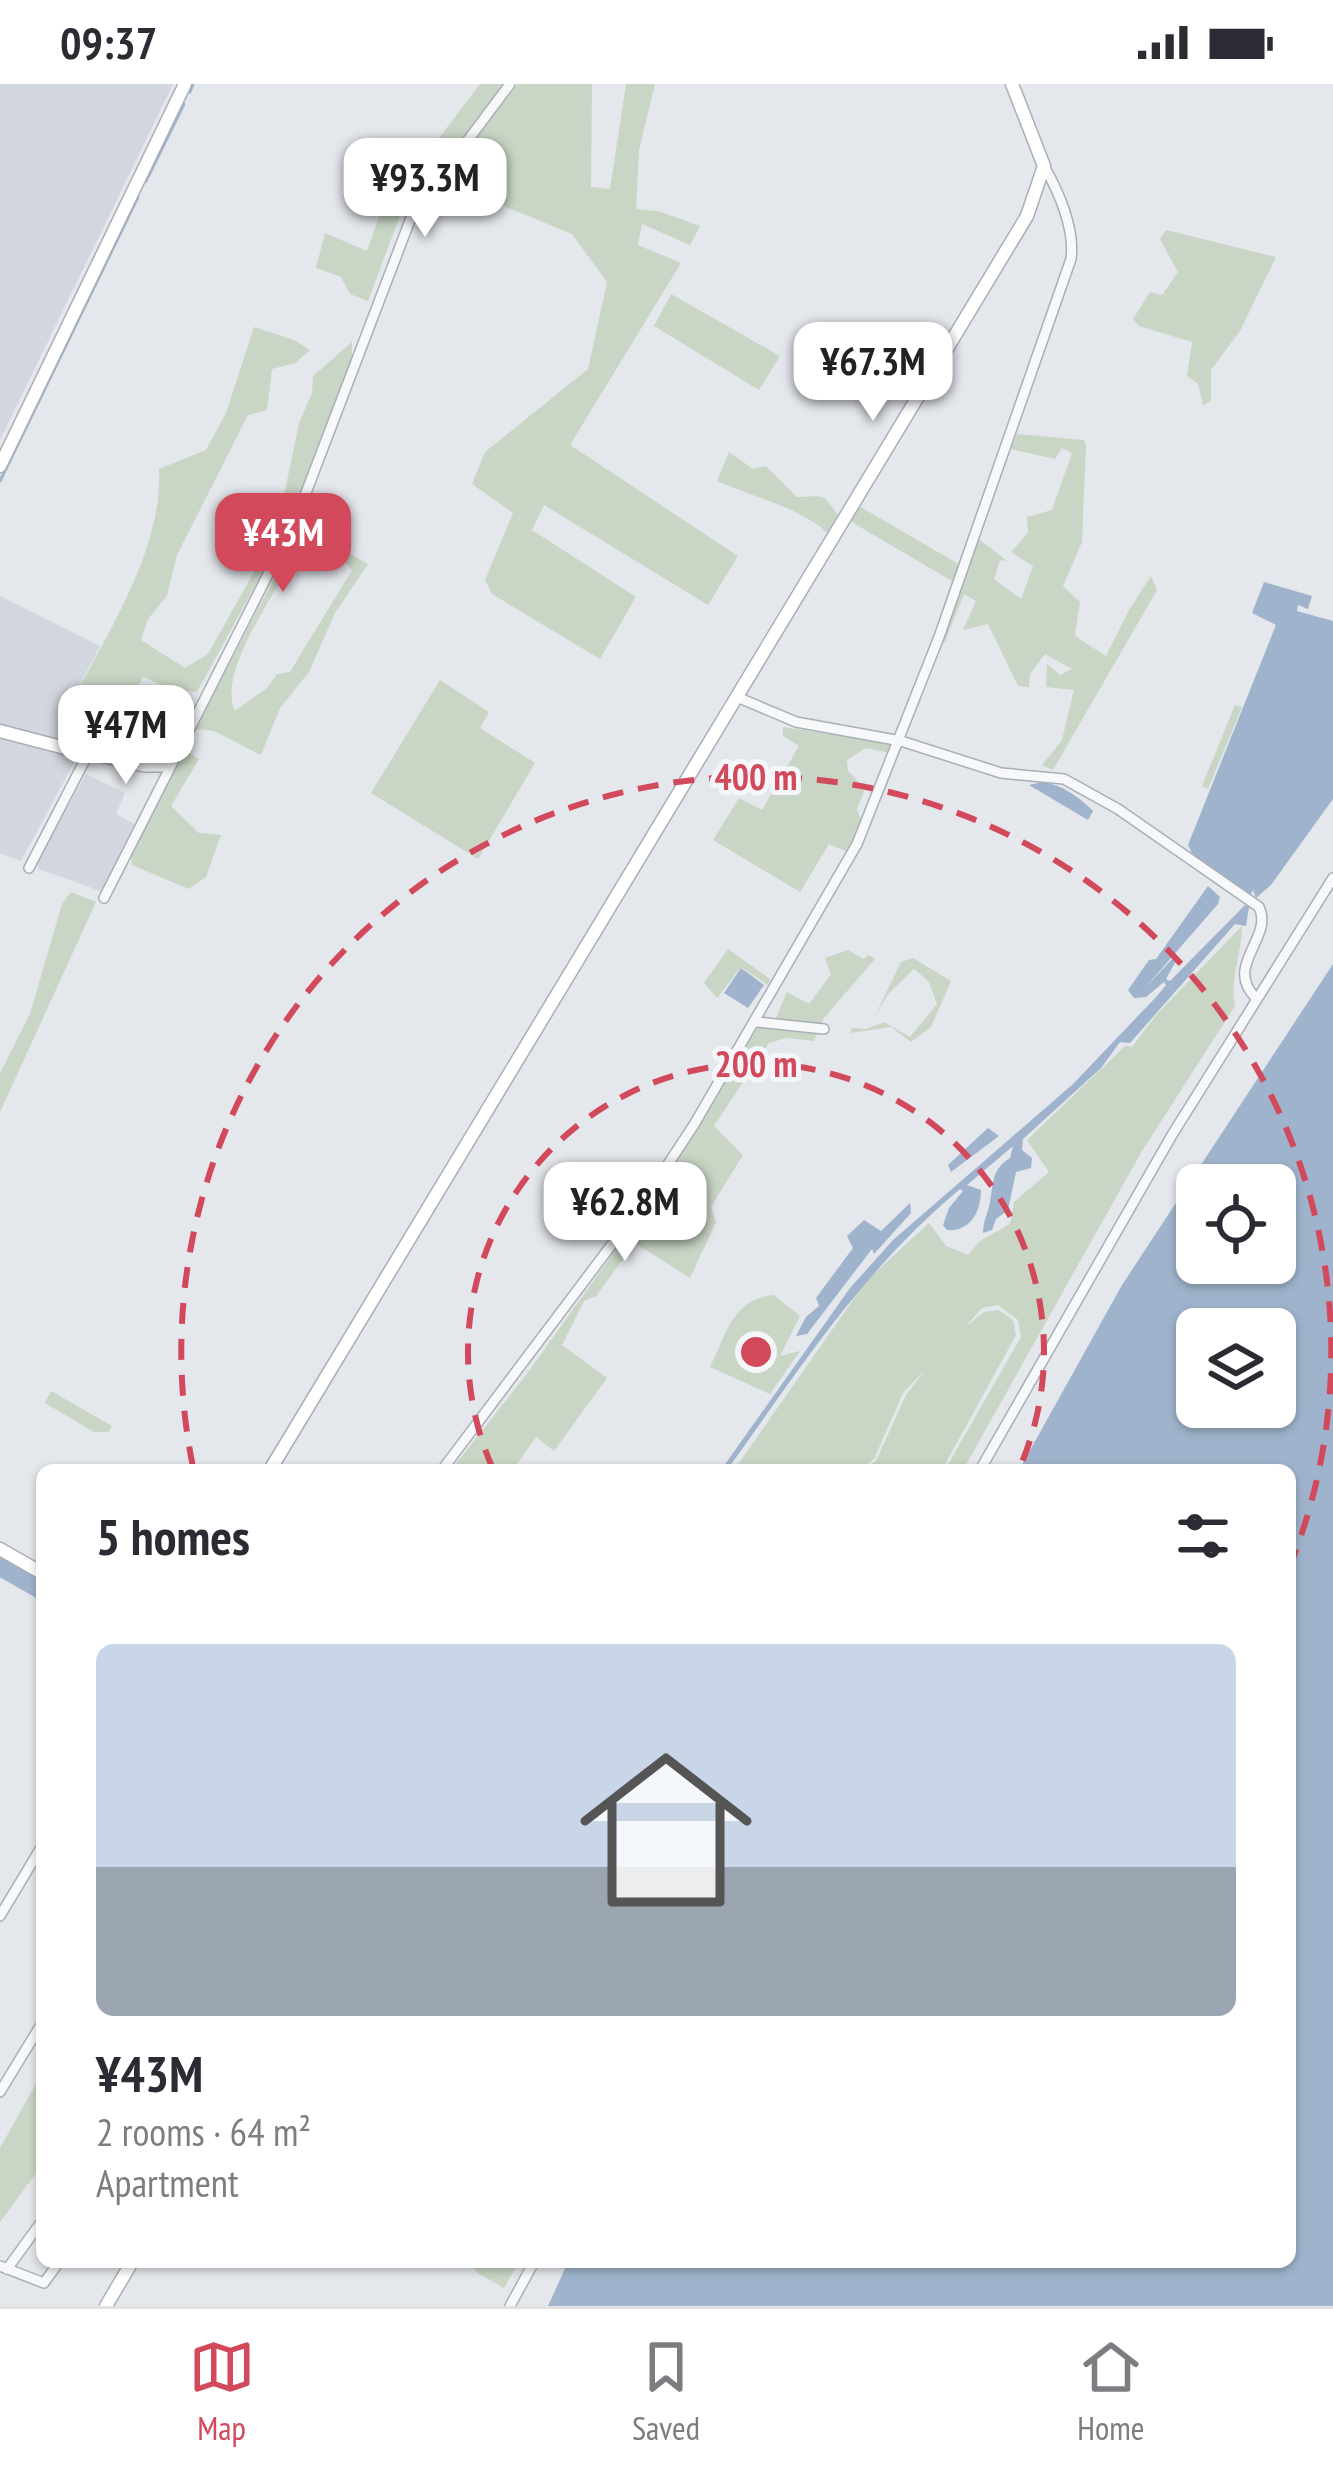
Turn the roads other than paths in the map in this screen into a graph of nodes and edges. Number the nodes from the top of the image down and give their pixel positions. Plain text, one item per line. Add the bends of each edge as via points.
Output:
1 (185, 84) edge
2 (510, 84) edge
3 (1012, 84) edge
4 (1044, 166) junction
5 (0, 466) edge
6 (737, 698) junction
7 (0, 731) edge
8 (901, 741) junction
9 (88, 754) junction
10 (167, 766) junction
11 (28, 868) dead end
12 (1333, 878) edge
13 (104, 898) dead end
14 (1256, 998) junction
15 (757, 1022) junction
16 (824, 1029) dead end
17 (273, 1464) edge
18 (447, 1464) edge
19 (983, 1464) edge
20 (0, 1549) edge
21 (36, 1570) edge
22 (36, 1856) edge
23 (0, 1916) edge
24 (36, 2033) edge
25 (0, 2092) edge
26 (36, 2228) edge
27 (3, 2267) edge
28 (55, 2268) edge
29 (128, 2268) edge
30 (531, 2268) edge
31 (106, 2306) edge
32 (511, 2306) edge

1 - 5 main road
2 - 10 street via 412,215 296,518
3 - 4 main road
4 - 6 main road via 1027,216
4 - 8 street via 1072,260
6 - 8 street via 796,722
6 - 17 main road
7 - 9 main road
8 - 14 street via 1001,773 1064,779 1259,907 1262,927 1244,964
8 - 15 street via 857,844
9 - 10 street
9 - 11 street
10 - 13 street
12 - 14 street
14 - 19 street
15 - 16 street
15 - 18 street via 640,1207
20 - 21 main road
22 - 23 street
24 - 25 street
26 - 27 street
27 - 28 street via 44,2283
29 - 31 main road
30 - 32 street

